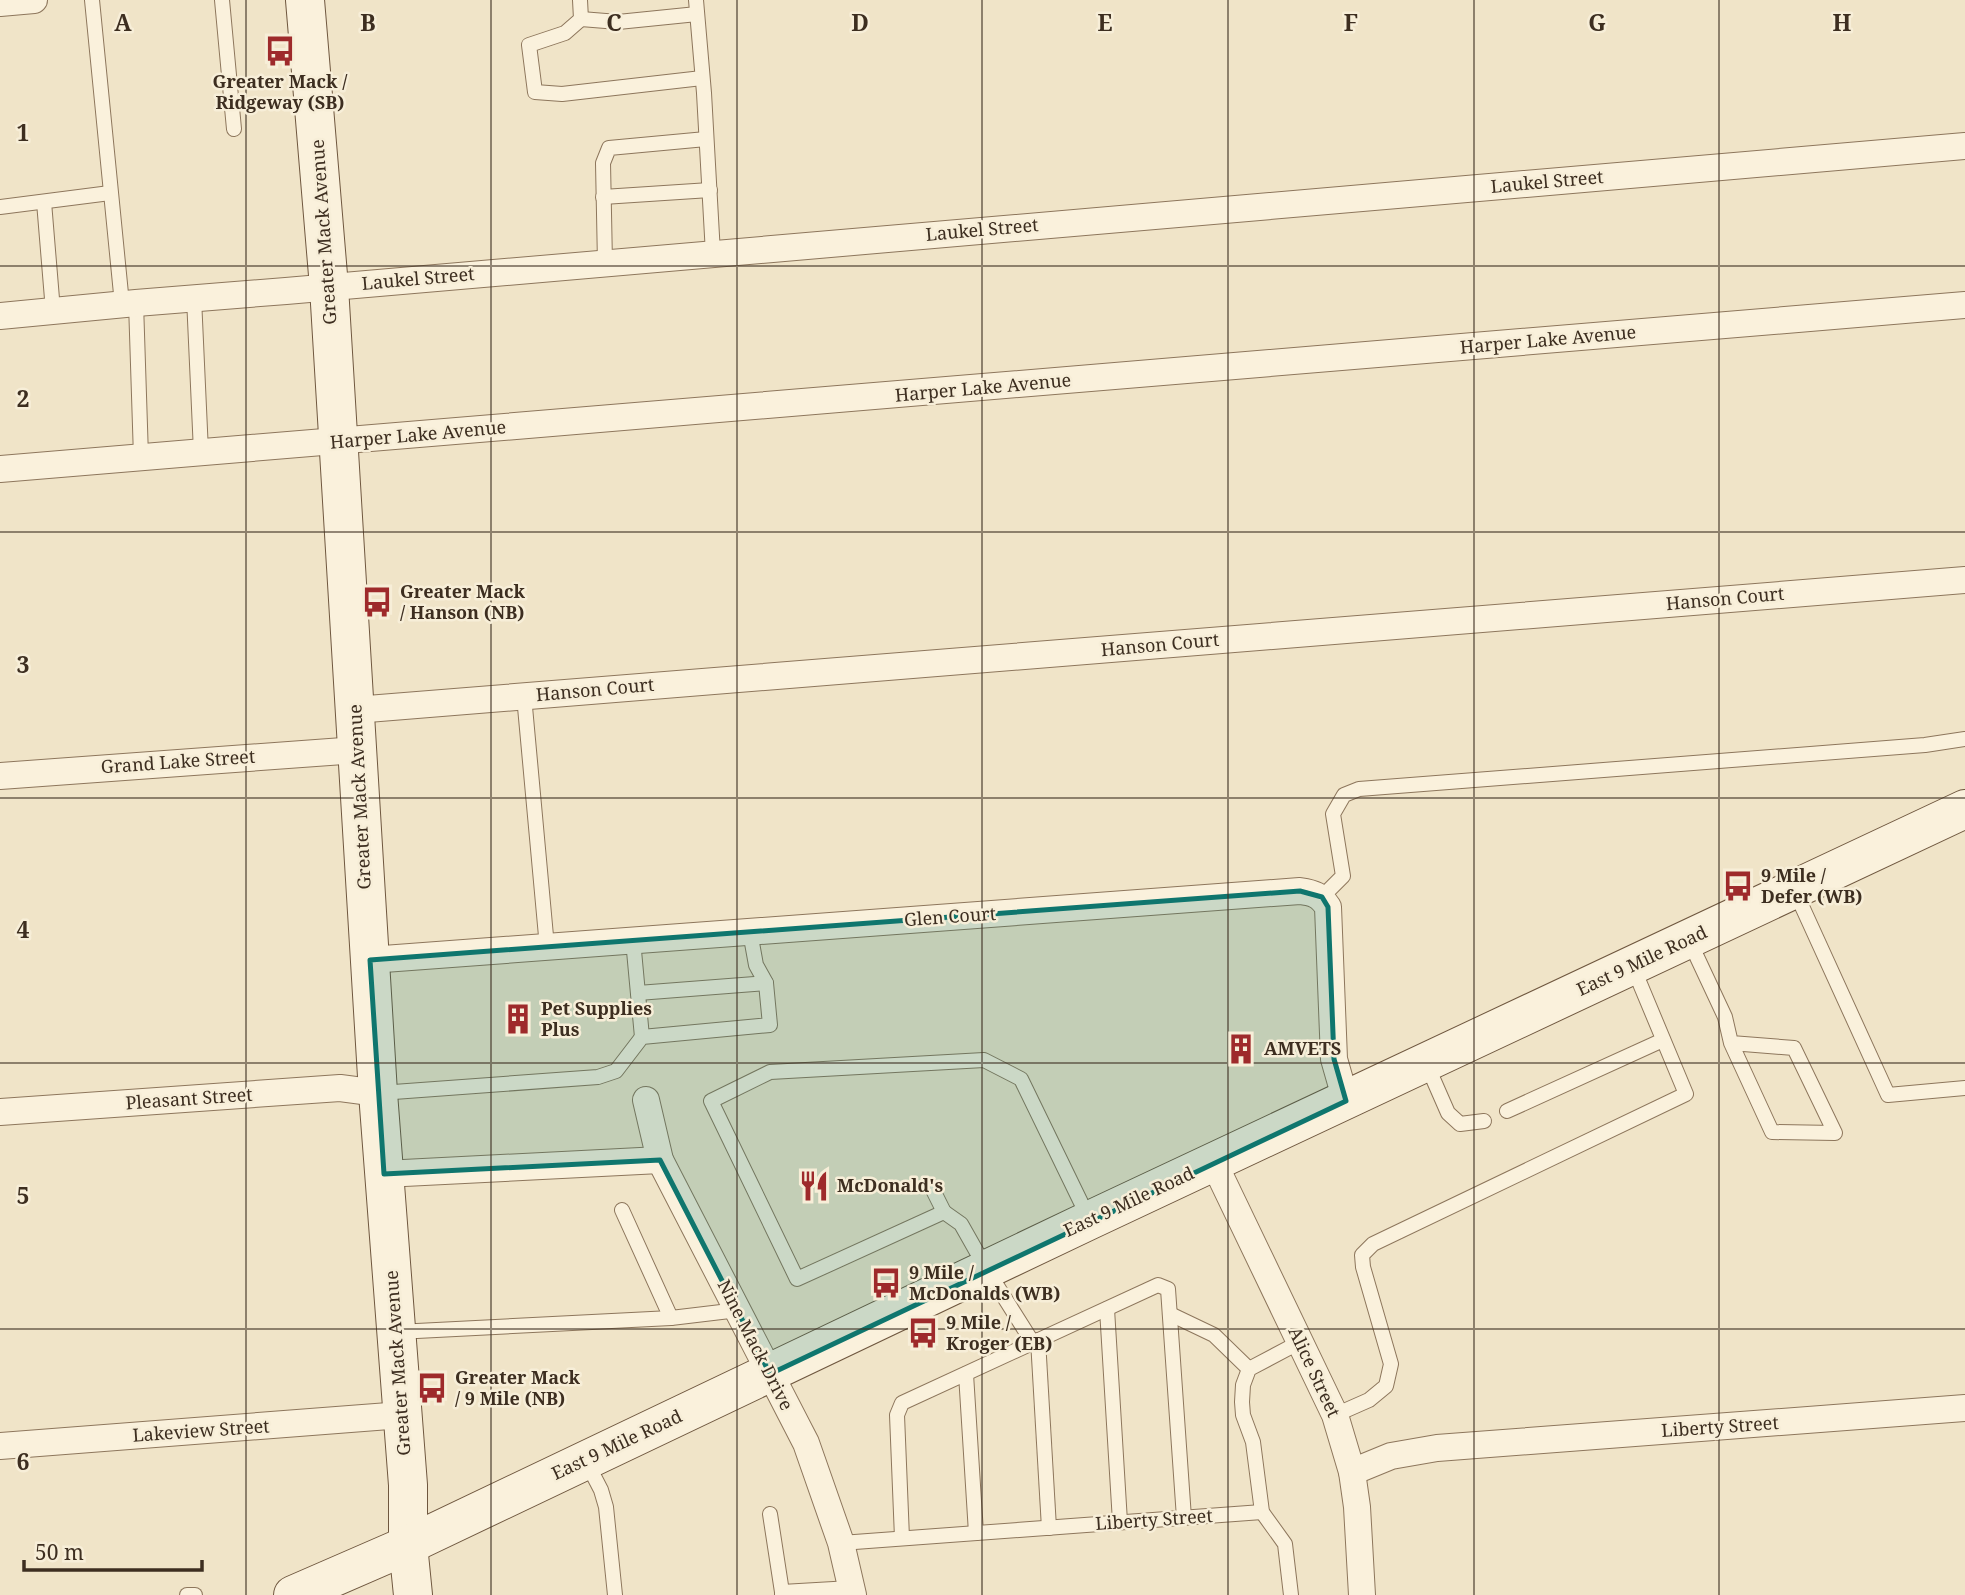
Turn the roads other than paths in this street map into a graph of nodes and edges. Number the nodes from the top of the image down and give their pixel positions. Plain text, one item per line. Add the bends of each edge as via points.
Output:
1 (34, 0) edge
2 (92, 0) edge
3 (222, 0) edge
4 (305, 0) edge
5 (580, 0) edge
6 (0, 3) edge
7 (696, 7) edge
8 (580, 19) junction
9 (702, 78) junction
10 (234, 129) dead end
11 (706, 139) junction
12 (1965, 146) edge
13 (710, 190) junction
14 (110, 193) junction
15 (603, 197) junction
16 (44, 202) junction
17 (0, 207) edge
18 (713, 254) junction
19 (605, 263) junction
20 (329, 287) junction
21 (194, 299) junction
22 (129, 304) junction
23 (1965, 305) edge
24 (53, 311) junction
25 (0, 316) edge
26 (338, 442) junction
27 (201, 453) junction
28 (141, 457) junction
29 (0, 469) edge
30 (1965, 580) edge
31 (524, 696) junction
32 (355, 710) junction
33 (1965, 739) edge
34 (357, 750) junction
35 (0, 775) edge
36 (1965, 809) edge
37 (1794, 890) junction
38 (1322, 897) junction
39 (750, 932) junction
40 (1689, 939) junction
41 (633, 940) junction
42 (547, 947) junction
43 (370, 960) junction
44 (1632, 966) junction
45 (766, 983) junction
46 (638, 993) junction
47 (642, 1037) junction
48 (1663, 1040) junction
49 (1731, 1044) junction
50 (1426, 1063) junction
51 (1965, 1088) edge
52 (378, 1093) junction
53 (646, 1100) dead end
54 (1346, 1101) junction
55 (1507, 1111) dead end
56 (0, 1112) edge
57 (1484, 1121) dead end
58 (660, 1160) junction
59 (1214, 1163) junction
60 (384, 1174) junction
61 (931, 1186) dead end
62 (622, 1210) dead end
63 (944, 1212) junction
64 (1090, 1220) junction
65 (987, 1270) junction
66 (1107, 1309) junction
67 (738, 1310) junction
68 (1170, 1314) junction
69 (671, 1318) junction
70 (396, 1332) junction
71 (1035, 1342) junction
72 (1300, 1342) junction
73 (1249, 1369) junction
74 (770, 1374) junction
75 (966, 1374) junction
76 (1965, 1408) edge
77 (402, 1415) junction
78 (1335, 1415) junction
79 (0, 1446) edge
80 (585, 1460) junction
81 (1352, 1472) junction
82 (1262, 1512) junction
83 (770, 1514) dead end
84 (1184, 1518) junction
85 (1120, 1522) junction
86 (1049, 1528) junction
87 (976, 1533) junction
88 (902, 1538) junction
89 (842, 1543) junction
90 (408, 1545) junction
91 (852, 1591) edge
92 (782, 1593) edge
93 (187, 1595) edge
94 (195, 1595) edge
95 (293, 1595) edge
96 (413, 1595) edge
97 (615, 1595) edge
98 (1291, 1595) edge
99 (1362, 1595) edge

1 - 6 street
2 - 14 lane
3 - 10 lane
4 - 20 main road, Greater Mack Avenue
5 - 8 lane
7 - 8 lane via 618,22
7 - 9 lane
8 - 9 lane via 565,33 529,45 535,92 562,94
9 - 11 lane
11 - 13 lane
11 - 15 lane via 609,148 603,163
12 - 18 street, Laukel Street
13 - 15 lane
13 - 18 lane
14 - 16 lane
14 - 22 lane
15 - 19 lane
16 - 17 lane
16 - 24 lane
18 - 19 street, Laukel Street
19 - 20 street, Laukel Street
20 - 21 street, Laukel Street
20 - 26 main road, Greater Mack Avenue
21 - 22 street, Laukel Street
21 - 27 lane
22 - 24 street, Laukel Street
22 - 28 lane
23 - 26 street, Harper Lake Avenue
24 - 25 street, Laukel Street
26 - 27 street, Harper Lake Avenue
26 - 32 main road, Greater Mack Avenue
27 - 28 street, Harper Lake Avenue
28 - 29 street, Harper Lake Avenue
30 - 31 street, Hanson Court
31 - 32 street, Hanson Court
31 - 42 lane
32 - 34 main road, Greater Mack Avenue
33 - 38 lane via 1359,789 1344,795 1333,814 1343,876
34 - 35 street, Grand Lake Street
34 - 43 main road, Greater Mack Avenue
36 - 37 main road, East 9 Mile Road
37 - 40 main road, East 9 Mile Road
37 - 51 lane via 1888,1095
38 - 39 street, Glen Court via 1300,891
38 - 54 street via 1328,907 1334,1059
39 - 41 street, Glen Court
39 - 45 lane via 755,965
40 - 44 main road, East 9 Mile Road
40 - 49 lane via 1725,1017
41 - 42 street, Glen Court
41 - 46 lane
42 - 43 street, Glen Court
43 - 52 main road, Greater Mack Avenue
44 - 48 lane
44 - 50 main road, East 9 Mile Road
45 - 46 lane
45 - 47 lane via 770,1025
46 - 47 lane
47 - 52 lane via 616,1071 598,1077
48 - 55 lane
48 - 78 lane via 1686,1094 1373,1244 1362,1255 1391,1364 1386,1386 1369,1400
49 - 49 lane via 1772,1132 1835,1133 1794,1048
50 - 54 main road, East 9 Mile Road
50 - 57 lane via 1448,1113 1460,1124
52 - 56 street, Pleasant Street via 340,1087
52 - 60 main road, Greater Mack Avenue
53 - 58 street, Nine Mack Drive
54 - 59 main road, East 9 Mile Road
58 - 60 street
58 - 67 street, Nine Mack Drive
59 - 64 main road, East 9 Mile Road
59 - 72 street, Alice Street
60 - 70 main road, Greater Mack Avenue
61 - 63 lane
62 - 69 lane
63 - 64 lane via 797,1279 711,1101 770,1072 984,1060 1021,1079
63 - 65 lane via 961,1224
64 - 65 main road, East 9 Mile Road
65 - 71 lane
65 - 74 main road, East 9 Mile Road
66 - 68 lane via 1158,1285 1168,1289
66 - 71 lane
66 - 85 lane
67 - 69 lane
67 - 74 street, Nine Mack Drive
68 - 73 lane via 1214,1335
68 - 84 lane
69 - 70 lane
70 - 77 main road, Greater Mack Avenue
71 - 75 lane
71 - 86 lane
72 - 73 lane
72 - 78 street, Alice Street
73 - 82 lane via 1243,1385 1243,1415 1252,1442
74 - 80 main road, East 9 Mile Road
74 - 89 street, Nine Mack Drive via 806,1443
75 - 87 lane
75 - 88 lane via 902,1403 897,1415
76 - 81 street, Liberty Street via 1437,1448 1391,1456
77 - 79 street, Lakeview Street
77 - 90 main road, Greater Mack Avenue
78 - 81 street, Alice Street
80 - 90 main road, East 9 Mile Road
80 - 97 lane via 606,1507
81 - 99 street, Alice Street
82 - 84 lane, Liberty Street
82 - 98 lane via 1285,1544
83 - 92 lane
84 - 85 lane, Liberty Street
85 - 86 lane, Liberty Street
86 - 87 lane, Liberty Street
87 - 88 lane, Liberty Street
88 - 89 lane, Liberty Street
89 - 91 street, Nine Mack Drive
90 - 95 main road, East 9 Mile Road
90 - 96 main road, Greater Mack Avenue
91 - 92 lane
93 - 94 lane

